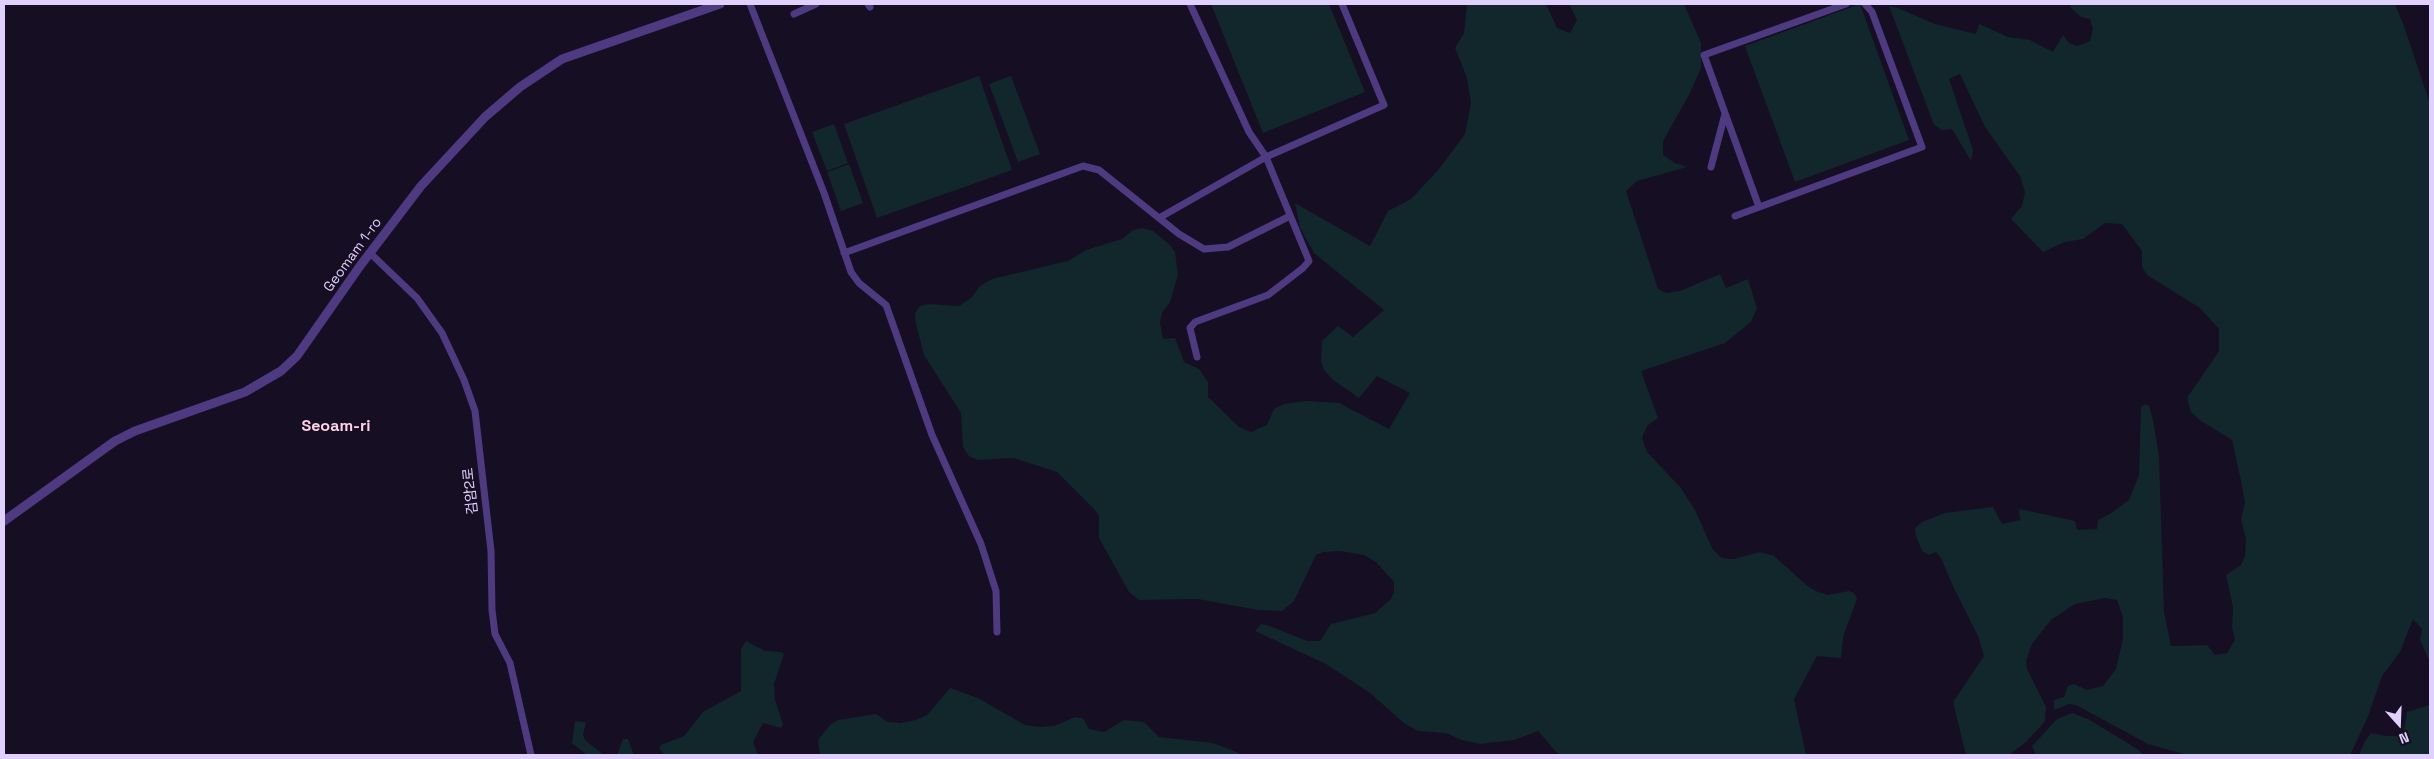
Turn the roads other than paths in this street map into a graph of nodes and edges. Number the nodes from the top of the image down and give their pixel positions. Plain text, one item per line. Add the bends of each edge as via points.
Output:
1 (720, 4) edge
2 (750, 4) edge
3 (816, 4) edge
4 (1190, 4) edge
5 (1342, 4) edge
6 (1846, 4) edge
7 (1865, 4) edge
8 (794, 14) dead end
9 (1725, 114) junction
10 (1266, 157) junction
11 (1711, 167) dead end
12 (1759, 207) junction
13 (1290, 216) junction
14 (1735, 216) dead end
15 (1159, 218) junction
16 (370, 253) junction
17 (844, 253) junction
18 (1197, 357) dead end
19 (4, 520) edge
20 (997, 632) dead end
21 (531, 755) edge

1 - 16 street, Geomam 1-ro via 562,60 538,74 485,117 451,153 421,186
2 - 17 street via 818,177
3 - 8 street
4 - 10 street via 1249,132
5 - 10 street via 1384,105
6 - 9 street via 1704,55
7 - 12 street via 1872,12 1922,147
9 - 11 street
9 - 12 street
10 - 13 street
10 - 15 street
12 - 14 street
13 - 15 street via 1228,247 1204,249
13 - 18 street via 1309,261 1268,295 1195,322 1190,328
15 - 17 street via 1098,170 1083,166
16 - 19 street, Geomam 1-ro via 297,356 281,371 245,392 115,441
16 - 21 street, 검암2로 via 416,298 442,333 475,411 491,551 495,634 512,670
17 - 20 street via 851,272 859,282 886,305 932,435 981,544 996,591

